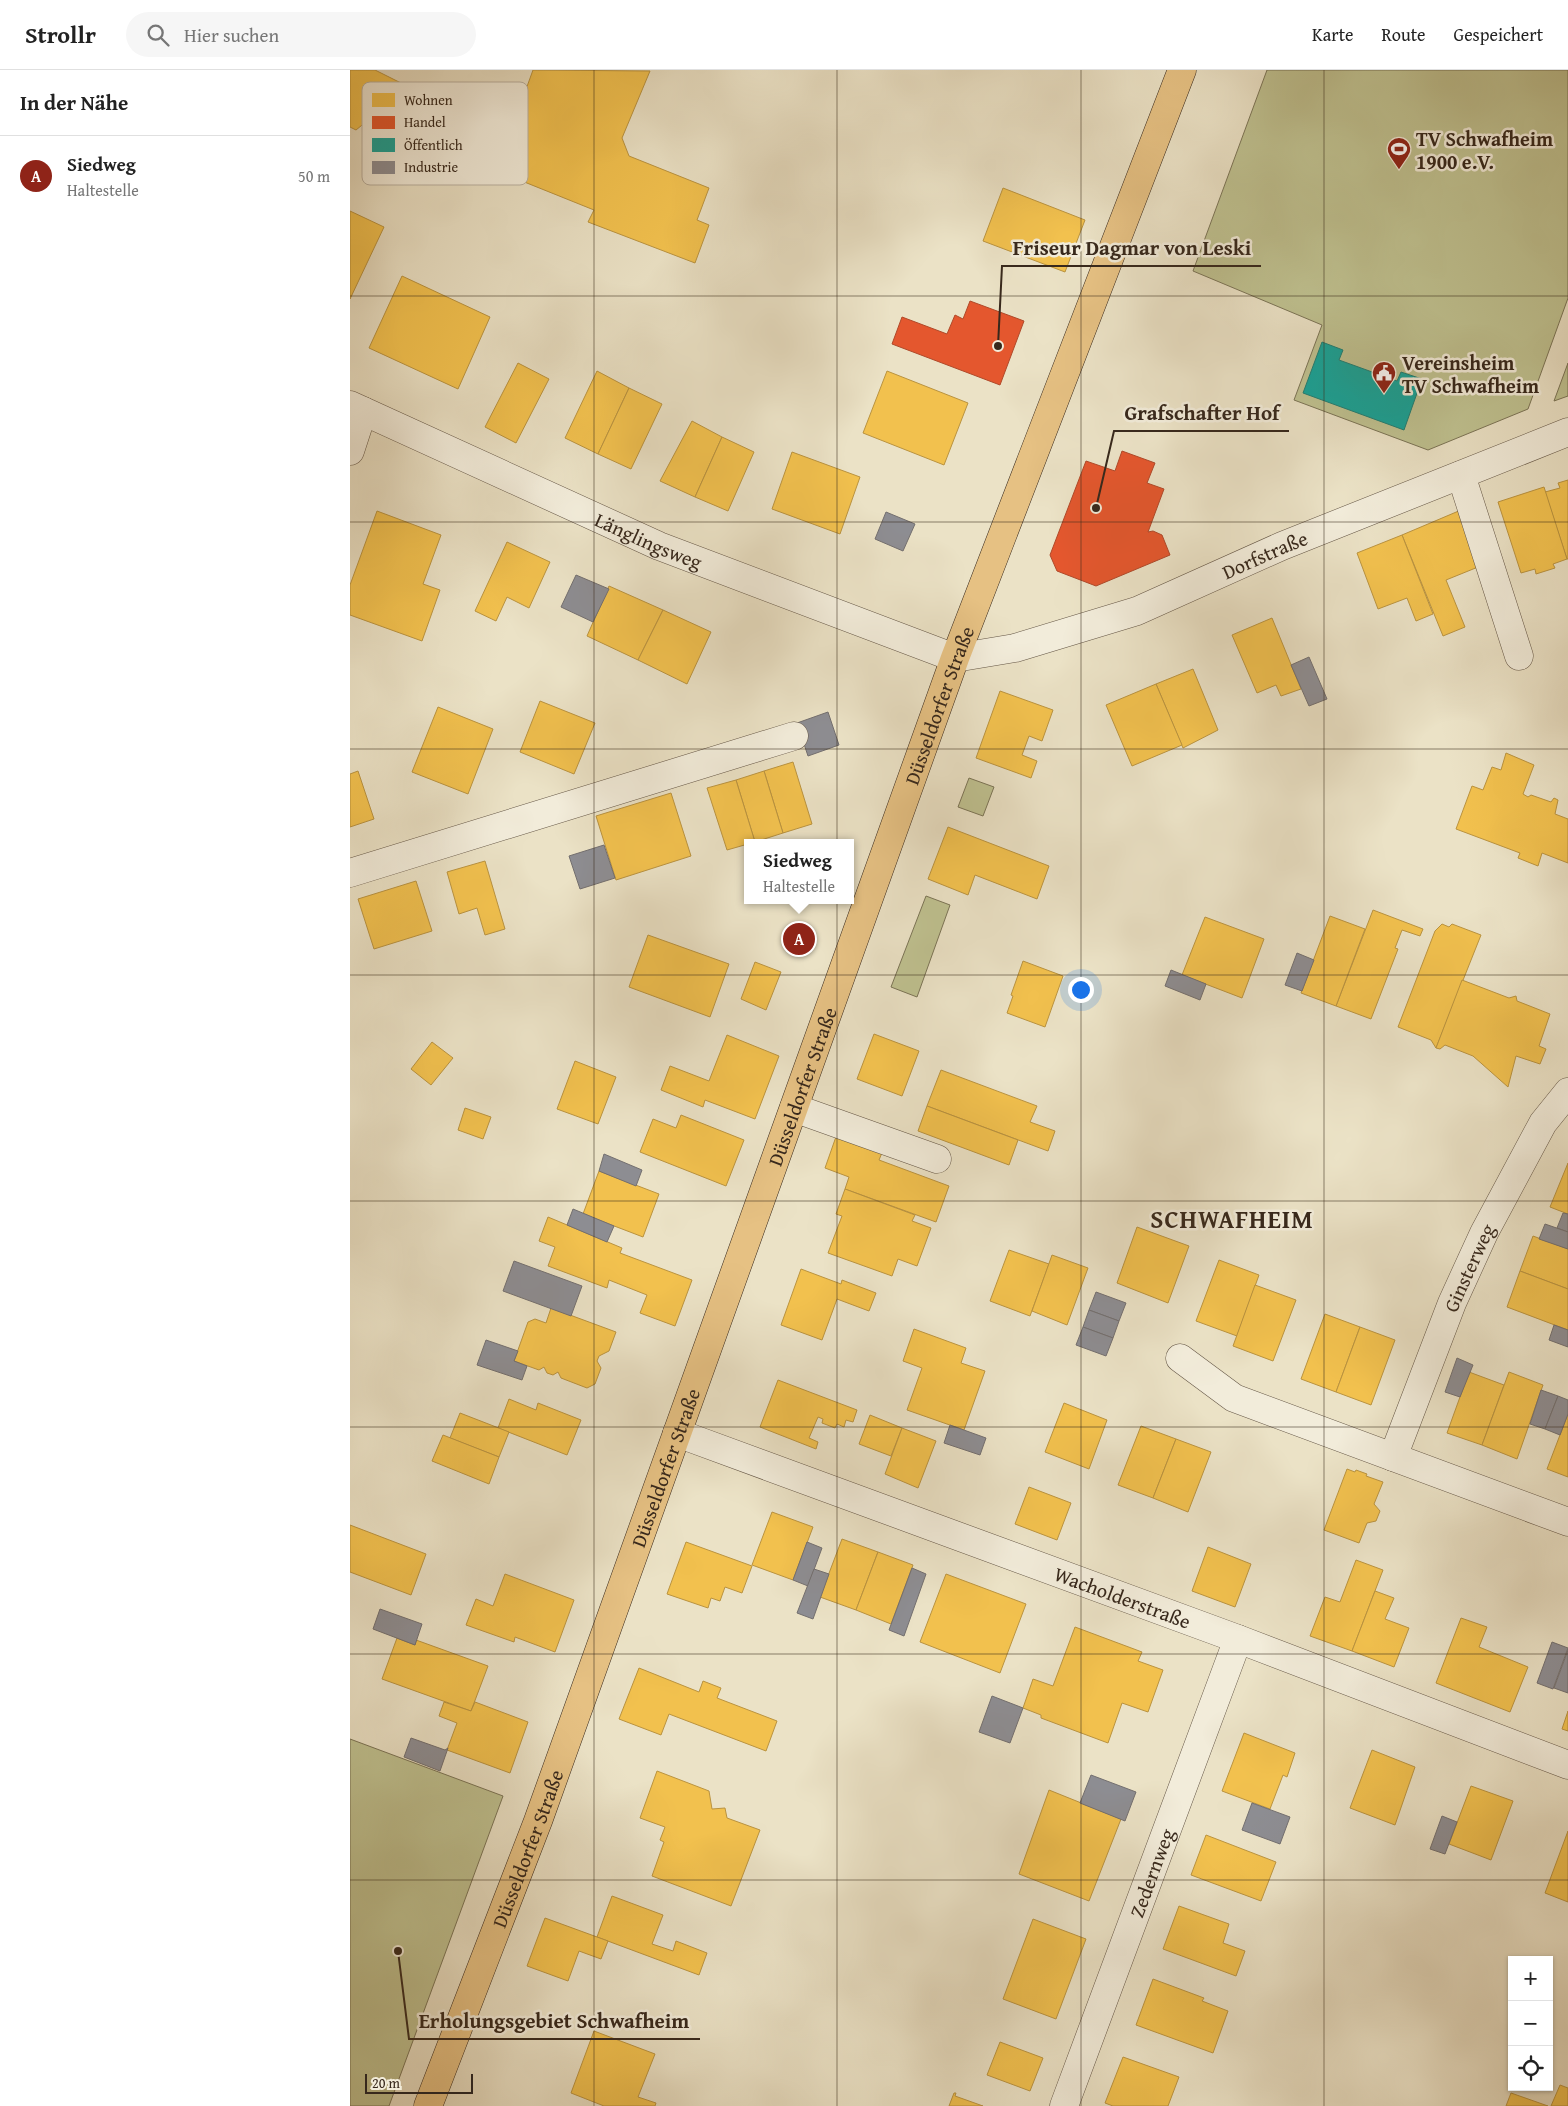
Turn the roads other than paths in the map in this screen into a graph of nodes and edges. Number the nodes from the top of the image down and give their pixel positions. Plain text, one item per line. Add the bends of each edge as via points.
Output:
1 (1182, 70) edge
2 (357, 408) edge
3 (1568, 432) edge
4 (350, 451) edge
5 (1461, 475) junction
6 (1519, 656) dead end
7 (955, 658) junction
8 (794, 736) dead end
9 (350, 873) edge
10 (1568, 1092) edge
11 (794, 1108) junction
12 (937, 1159) dead end
13 (1180, 1358) dead end
14 (677, 1433) junction
15 (1393, 1457) junction
16 (1568, 1522) edge
17 (1238, 1639) junction
18 (1568, 1765) edge
19 (428, 2106) edge
20 (1064, 2106) edge

1 - 7 main road, Düsseldorfer Straße
2 - 4 street
2 - 7 street, Länglingsweg via 659,546
3 - 5 street, Dorfstraße
5 - 6 street
5 - 7 street, Dorfstraße via 1282,546 1137,611 1015,648
7 - 11 main road, Düsseldorfer Straße
8 - 9 street
10 - 15 street, Ginsterweg via 1542,1122 1484,1233 1452,1303
11 - 12 street
11 - 14 main road, Düsseldorfer Straße
13 - 15 street via 1234,1398
14 - 17 street, Wacholderstraße
14 - 19 main road, Düsseldorfer Straße via 538,1821
15 - 16 street
17 - 18 street, Wacholderstraße
17 - 20 street, Zedernweg

